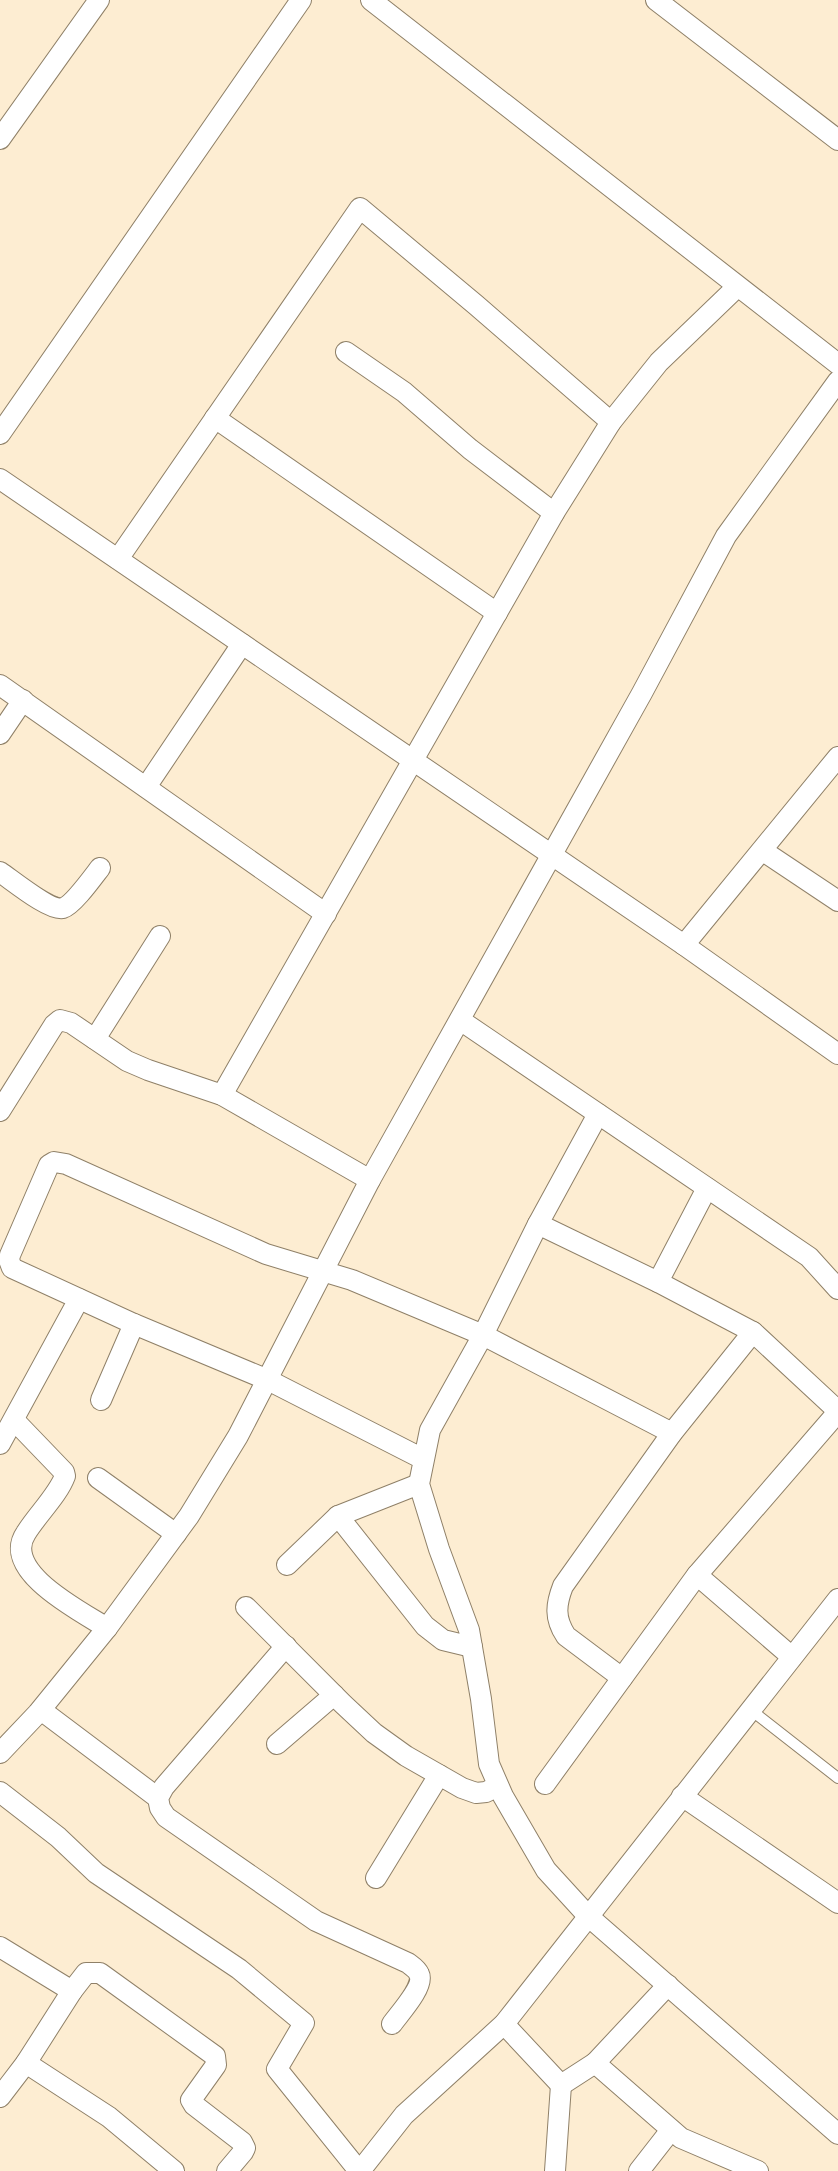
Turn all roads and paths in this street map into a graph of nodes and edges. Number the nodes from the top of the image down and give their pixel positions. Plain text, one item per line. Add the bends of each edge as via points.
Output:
1 (99, 0) edge
2 (301, 0) edge
3 (371, 0) edge
4 (656, 0) edge
5 (0, 139) edge
6 (838, 140) edge
7 (737, 287) junction
8 (346, 352) dead end
9 (838, 364) edge
10 (838, 381) edge
11 (215, 418) junction
12 (611, 422) junction
13 (0, 434) edge
14 (0, 479) edge
15 (554, 513) junction
16 (118, 559) junction
17 (497, 613) junction
18 (242, 644) junction
19 (0, 685) edge
20 (23, 700) junction
21 (0, 734) edge
22 (838, 757) edge
23 (413, 760) junction
24 (146, 787) junction
25 (763, 851) junction
26 (552, 855) junction
27 (100, 868) dead end
28 (0, 872) edge
29 (838, 901) edge
30 (326, 914) junction
31 (160, 936) dead end
32 (684, 945) junction
33 (460, 1020) junction
34 (95, 1039) junction
35 (838, 1054) edge
36 (222, 1095) junction
37 (0, 1111) edge
38 (598, 1114) junction
39 (370, 1180) junction
40 (707, 1188) junction
41 (538, 1224) junction
42 (324, 1271) junction
43 (658, 1282) junction
44 (838, 1289) edge
45 (78, 1299) junction
46 (134, 1324) junction
47 (753, 1332) junction
48 (483, 1335) junction
49 (268, 1380) junction
50 (101, 1400) dead end
51 (838, 1411) edge
52 (14, 1420) junction
53 (672, 1433) junction
54 (0, 1444) edge
55 (423, 1458) junction
56 (98, 1478) dead end
57 (419, 1484) junction
58 (338, 1516) junction
59 (176, 1534) junction
60 (287, 1565) dead end
61 (697, 1575) junction
62 (838, 1598) edge
63 (246, 1607) dead end
64 (107, 1628) junction
65 (286, 1646) junction
66 (472, 1647) junction
67 (792, 1657) junction
68 (622, 1678) junction
69 (334, 1695) junction
70 (41, 1710) junction
71 (751, 1710) junction
72 (278, 1744) dead end
73 (0, 1752) edge
74 (439, 1775) junction
75 (838, 1778) edge
76 (545, 1784) dead end
77 (498, 1786) junction
78 (0, 1792) edge
79 (682, 1796) junction
80 (158, 1798) junction
81 (376, 1878) dead end
82 (838, 1903) edge
83 (588, 1916) junction
84 (0, 1947) edge
85 (668, 1985) junction
86 (72, 1991) junction
87 (392, 2024) dead end
88 (504, 2024) junction
89 (26, 2063) junction
90 (595, 2063) junction
91 (561, 2085) junction
92 (0, 2098) edge
93 (671, 2130) junction
94 (838, 2134) edge
95 (749, 2169) edge
96 (364, 2170) edge
97 (174, 2171) edge
98 (227, 2171) edge
99 (555, 2171) edge
100 (639, 2171) edge

1 - 5 street
2 - 13 street
3 - 7 street
4 - 6 street
7 - 9 street
7 - 12 street via 659,362
8 - 15 street via 404,392 470,449
10 - 26 street via 726,536
11 - 12 street via 360,208
11 - 16 street
11 - 17 street
12 - 15 street
14 - 16 street
15 - 17 street
16 - 18 street
17 - 23 street
18 - 23 street
18 - 24 street
19 - 20 street
20 - 21 street
20 - 24 street
22 - 25 street
23 - 26 street
23 - 30 street
24 - 30 street
25 - 29 street
25 - 32 street
26 - 32 street
26 - 33 street
27 - 28 street via 68,906 60,908 50,905
30 - 36 street
31 - 34 street
32 - 35 street
33 - 38 street
33 - 39 street
34 - 36 street via 148,1070
34 - 37 street via 71,1023 57,1022
36 - 39 street
38 - 40 street
38 - 41 street
39 - 42 street
40 - 43 street
40 - 44 street via 808,1257
41 - 43 street
41 - 48 street
42 - 45 street via 266,1254 66,1164 54,1162 46,1170 9,1260 17,1272
42 - 48 street
42 - 49 street
43 - 47 street
45 - 46 street
45 - 52 street
46 - 49 street
46 - 50 street
47 - 51 street
47 - 53 street
48 - 53 street
48 - 55 street via 430,1430
49 - 55 street
49 - 59 street via 238,1436
51 - 61 street
52 - 54 street
52 - 64 street via 65,1476 25,1534 20,1549 23,1560 55,1596
53 - 68 street via 569,1577 557,1605 560,1627 566,1636
55 - 57 street
56 - 59 street
57 - 58 street
57 - 66 street
58 - 60 street
58 - 66 street via 425,1626 443,1640
59 - 64 street
61 - 67 street
61 - 68 street
62 - 67 street
63 - 65 street
64 - 70 street
65 - 69 street
65 - 80 street
66 - 77 street via 489,1764
67 - 71 street
68 - 76 street
69 - 72 street
69 - 74 street via 374,1733
70 - 73 street
70 - 80 street
71 - 75 lane
71 - 79 street
74 - 77 street via 476,1793
74 - 81 street
77 - 83 street via 546,1870
78 - 96 street via 58,1837 96,1873 239,1969 304,2022 277,2069
79 - 82 street
79 - 83 street
80 - 87 street via 166,1817 316,1921 416,1969 420,1974 418,1988
83 - 85 street
83 - 88 street
84 - 86 street
85 - 90 street
85 - 94 street
86 - 89 street
86 - 98 street via 86,1973 100,1973 215,2056 216,2065 191,2100 242,2142 243,2152
88 - 91 street
88 - 96 street via 404,2115
89 - 92 street
89 - 97 street via 109,2117
90 - 91 street
90 - 93 street
91 - 99 street
93 - 95 street via 681,2138
93 - 100 street

